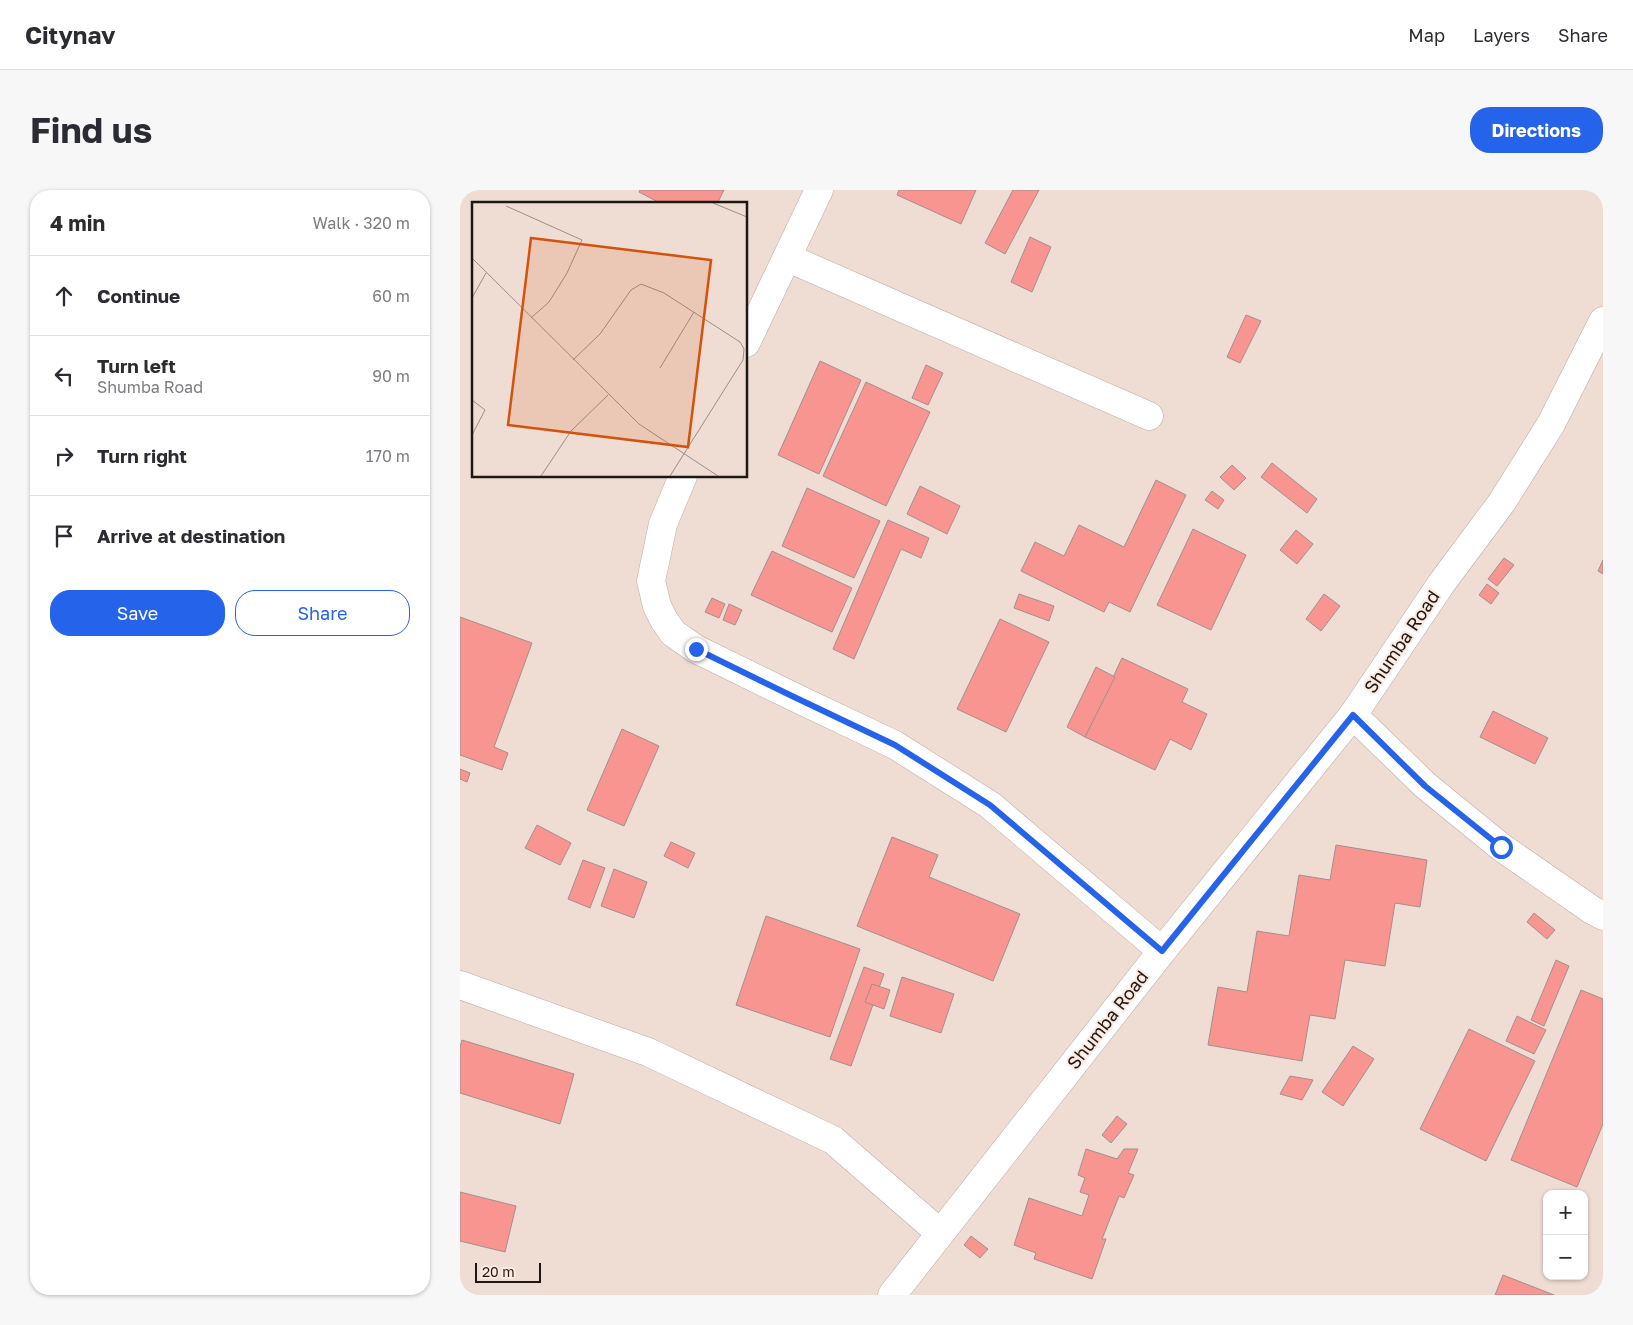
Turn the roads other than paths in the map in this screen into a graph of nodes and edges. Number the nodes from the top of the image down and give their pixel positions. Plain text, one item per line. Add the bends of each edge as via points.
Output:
1 (819, 190) edge
2 (788, 258) junction
3 (1603, 321) edge
4 (748, 339) edge
5 (1149, 416) dead end
6 (682, 478) edge
7 (1353, 715) junction
8 (1603, 916) edge
9 (1162, 951) junction
10 (460, 985) edge
11 (940, 1233) junction
12 (892, 1295) edge

1 - 2 street
2 - 4 street
2 - 5 street
3 - 7 street, Shumba Road via 1551,424 1502,502 1441,584
6 - 9 street via 663,524 651,582 657,606 673,633 696,649 895,745 990,805
7 - 8 street via 1425,786 1501,847
7 - 9 street, Shumba Road
9 - 11 street, Shumba Road
10 - 11 street via 648,1052 833,1140
11 - 12 street, Shumba Road

